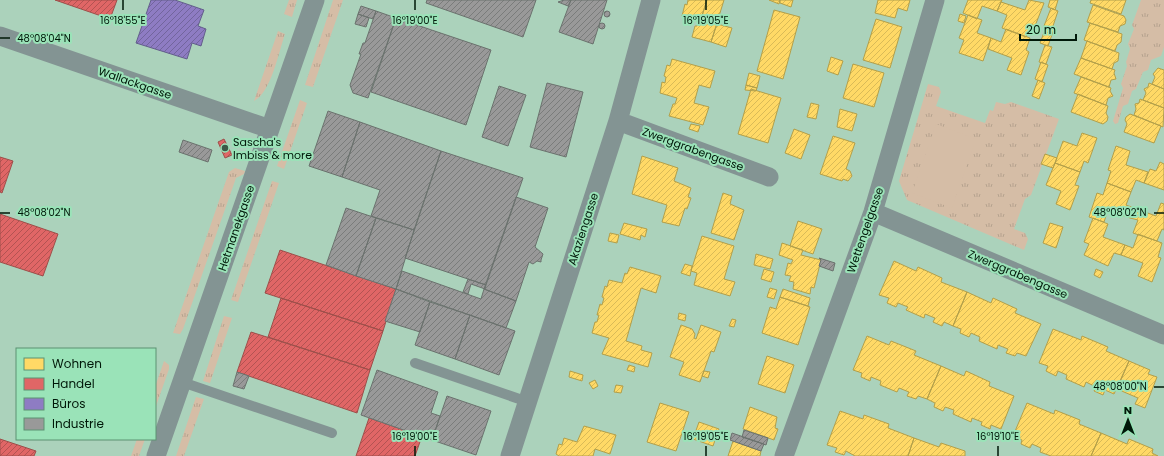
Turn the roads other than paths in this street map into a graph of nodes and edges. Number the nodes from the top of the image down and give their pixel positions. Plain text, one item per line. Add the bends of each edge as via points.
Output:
1 (315, 0) edge
2 (652, 0) edge
3 (935, 0) edge
4 (0, 36) edge
5 (618, 121) junction
6 (270, 130) junction
7 (769, 177) dead end
8 (873, 212) junction
9 (1164, 335) edge
10 (415, 363) dead end
11 (182, 382) junction
12 (528, 402) junction
13 (332, 433) dead end
14 (156, 456) edge
15 (510, 456) edge
16 (784, 456) edge

1 - 6 street, Hetmanekgasse
2 - 5 street, Akaziengasse
3 - 8 street, Wettengelgasse
4 - 6 street, Wallackgasse
5 - 7 street, Zwerggrabengasse
5 - 12 street, Akaziengasse
6 - 11 street, Hetmanekgasse
8 - 9 street, Zwerggrabengasse
8 - 16 street, Wettengelgasse
10 - 12 lane
11 - 13 lane
11 - 14 street, Hetmanekgasse
12 - 15 street, Akaziengasse

